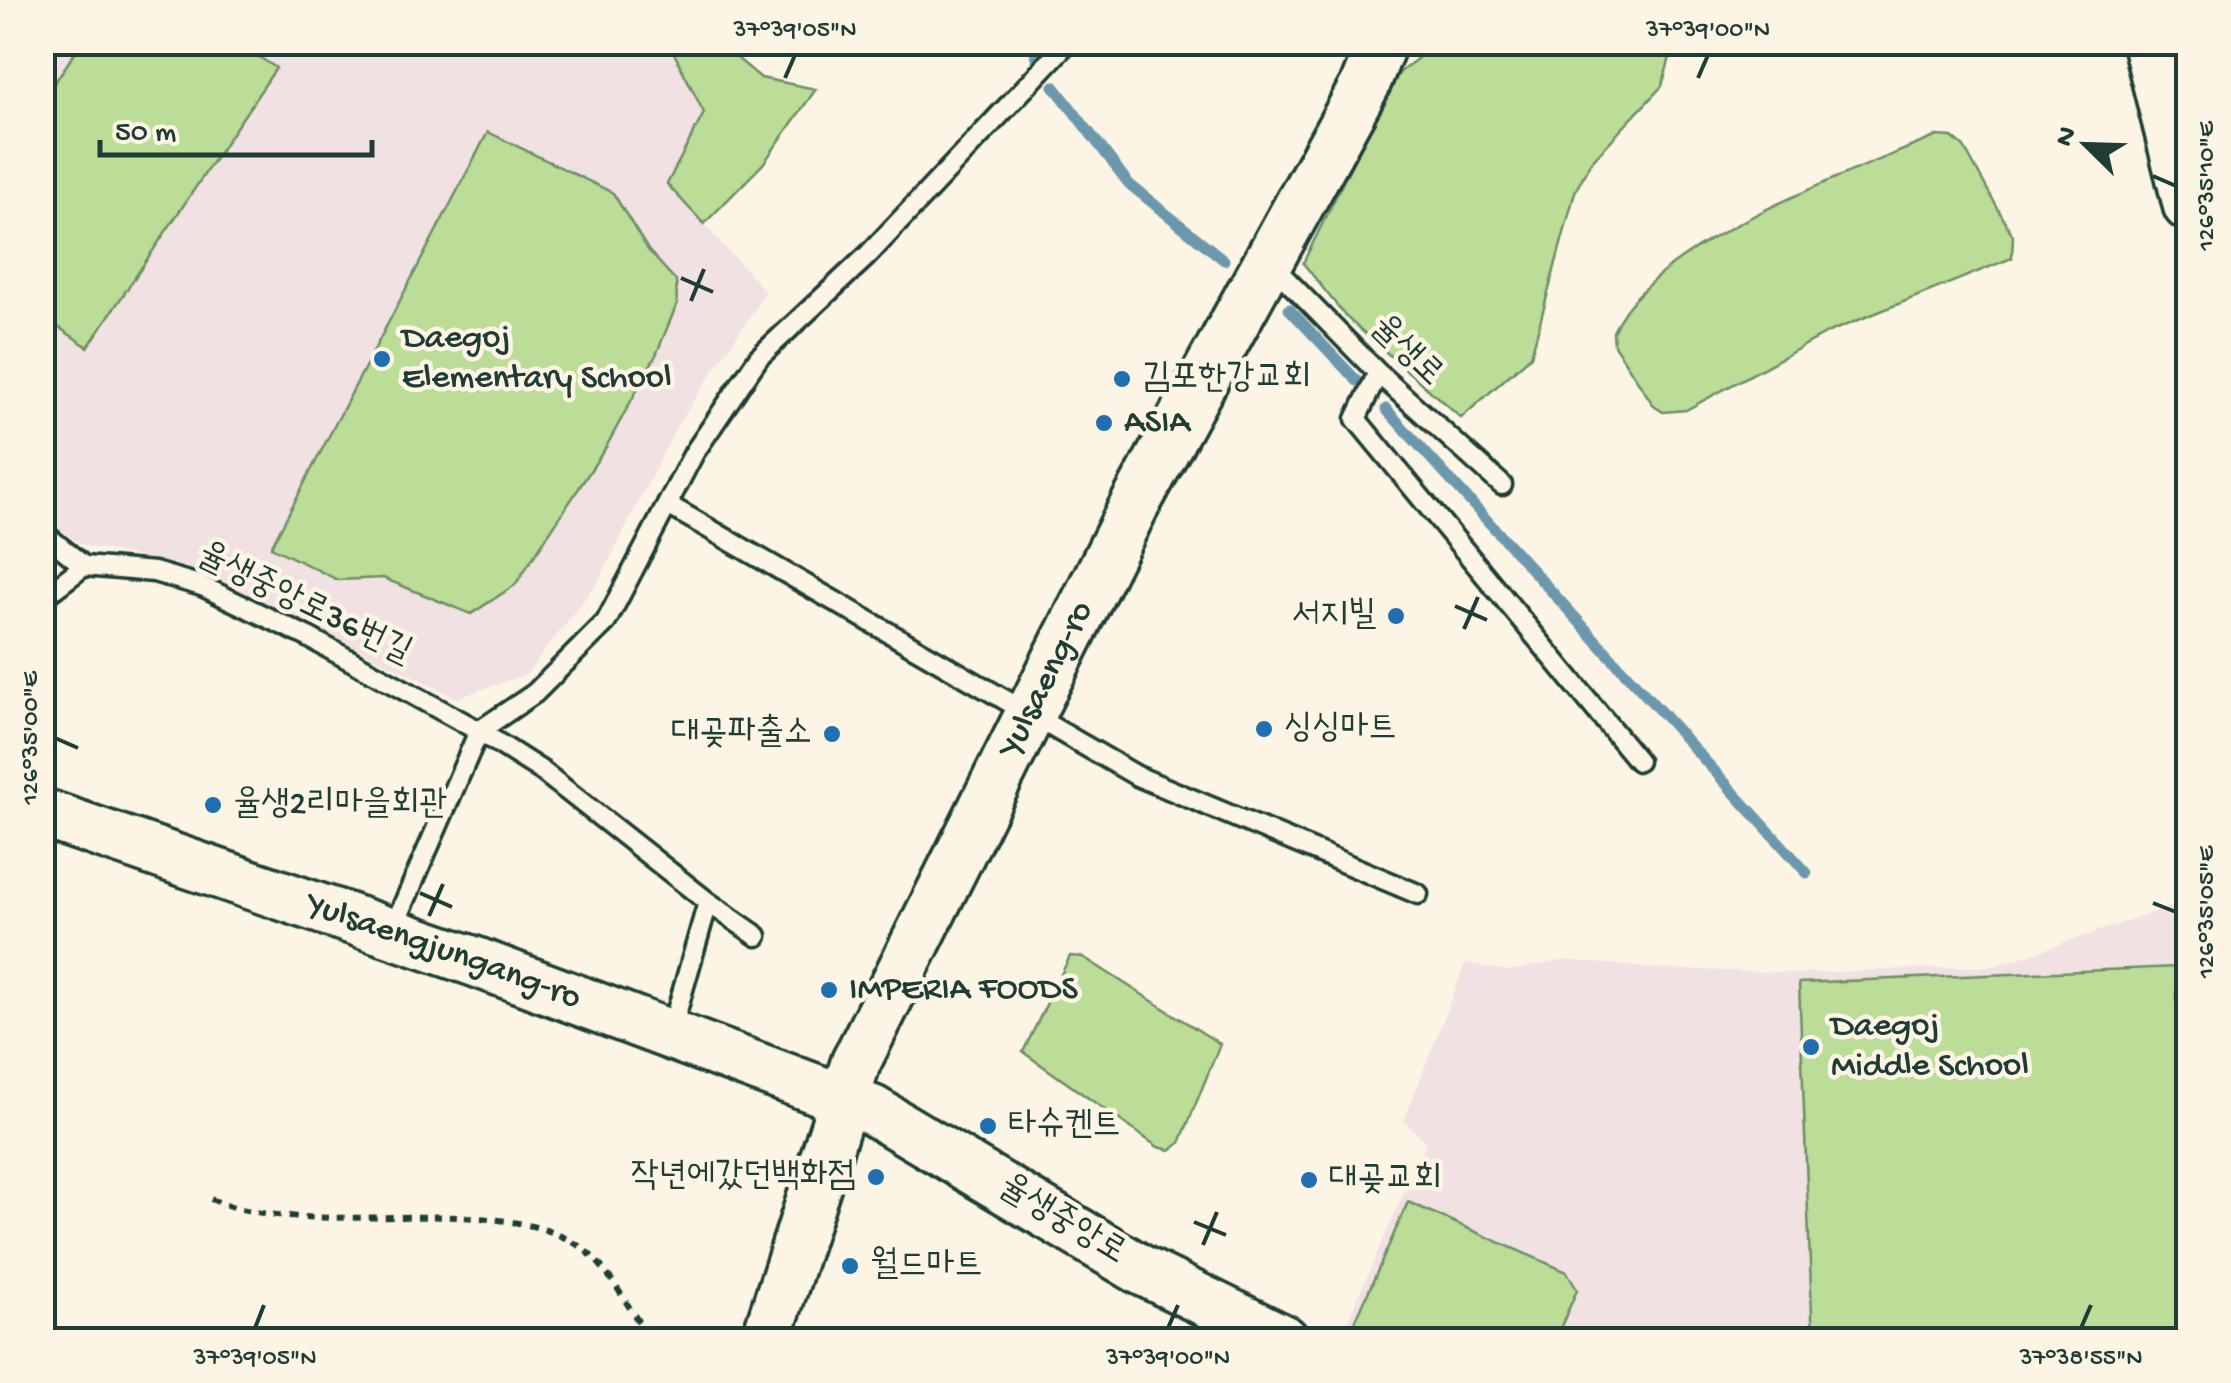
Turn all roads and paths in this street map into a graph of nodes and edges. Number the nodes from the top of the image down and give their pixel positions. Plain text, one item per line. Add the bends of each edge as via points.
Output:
1 (1068, 42) edge
2 (1382, 42) edge
3 (2147, 42) edge
4 (2188, 206) edge
5 (1269, 263) junction
6 (1378, 373) junction
7 (1502, 484) dead end
8 (668, 505) junction
9 (42, 532) edge
10 (84, 566) junction
11 (42, 598) edge
12 (1032, 715) junction
13 (479, 731) junction
14 (1638, 761) dead end
15 (42, 813) edge
16 (1418, 894) dead end
17 (708, 902) junction
18 (390, 933) junction
19 (758, 936) dead end
20 (669, 1037) junction
21 (841, 1101) junction
22 (211, 1200) dead end
23 (651, 1340) edge
24 (766, 1340) edge
25 (1284, 1340) edge

1 - 8 lane via 867,256 759,357
2 - 5 street, Yulsaeng-ro via 1366,85
3 - 4 street
5 - 6 lane, 율생로
5 - 12 street, Yulsaeng-ro via 1133,508
6 - 7 lane, 율생로
6 - 14 lane via 1356,420
8 - 12 lane
8 - 13 lane via 606,622 535,693
9 - 10 lane
10 - 11 lane
10 - 13 lane, 율생중앙로36번길 via 154,572 202,586
12 - 16 lane via 1137,776
12 - 21 street, Yulsaeng-ro via 873,1025
13 - 17 lane via 552,779
13 - 18 lane
15 - 18 street, Yulsaengjungang-ro
17 - 19 lane
17 - 20 lane
18 - 20 street, Yulsaengjungang-ro
20 - 21 street, Yulsaengjungang-ro
21 - 24 street, Yulsaeng-ro
21 - 25 street, 율생중앙로 via 884,1116 1141,1270
22 - 23 path via 258,1215 463,1219 561,1236 591,1257

